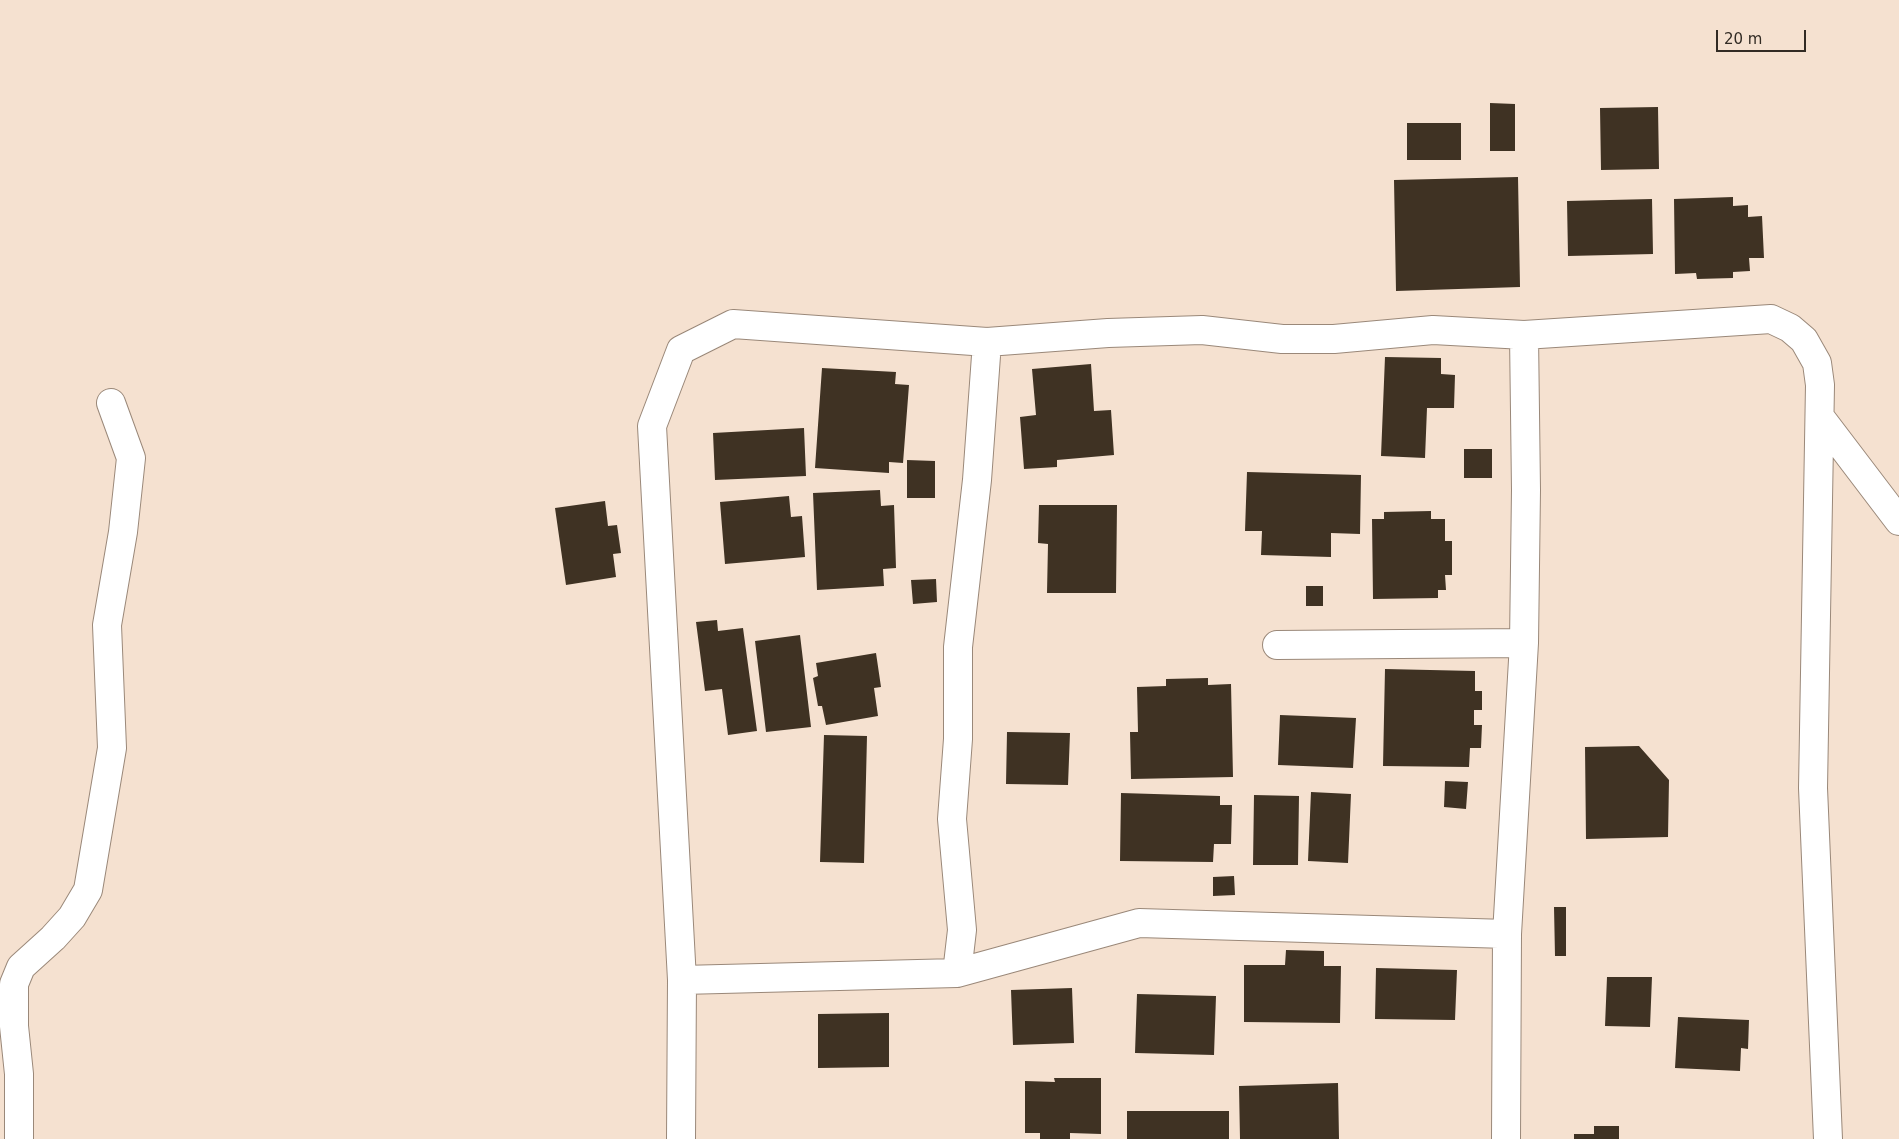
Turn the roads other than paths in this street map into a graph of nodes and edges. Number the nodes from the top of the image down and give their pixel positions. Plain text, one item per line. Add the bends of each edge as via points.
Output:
1 (1524, 335) junction
2 (987, 342) junction
3 (111, 403) dead end
4 (1820, 417) junction
5 (1899, 521) edge
6 (1524, 643) junction
7 (1277, 645) dead end
8 (1507, 934) junction
9 (957, 973) junction
10 (682, 980) junction
11 (19, 1139) edge
12 (681, 1139) edge
13 (1506, 1139) edge
14 (1828, 1139) edge

1 - 2 street via 1433,330 1334,339 1282,339 1202,330
1 - 4 street via 1771,318 1804,340 1818,363
1 - 6 street
2 - 9 street via 977,480 958,646 958,738 952,819 962,930
2 - 10 street via 734,324 681,350 652,426
3 - 11 street via 131,458 123,532 107,625 112,748 88,890 72,917 21,967 14,984
4 - 5 street
4 - 14 street via 1814,788
6 - 7 street
6 - 8 street
8 - 9 street via 1139,922
8 - 13 street
9 - 10 street
10 - 12 street

